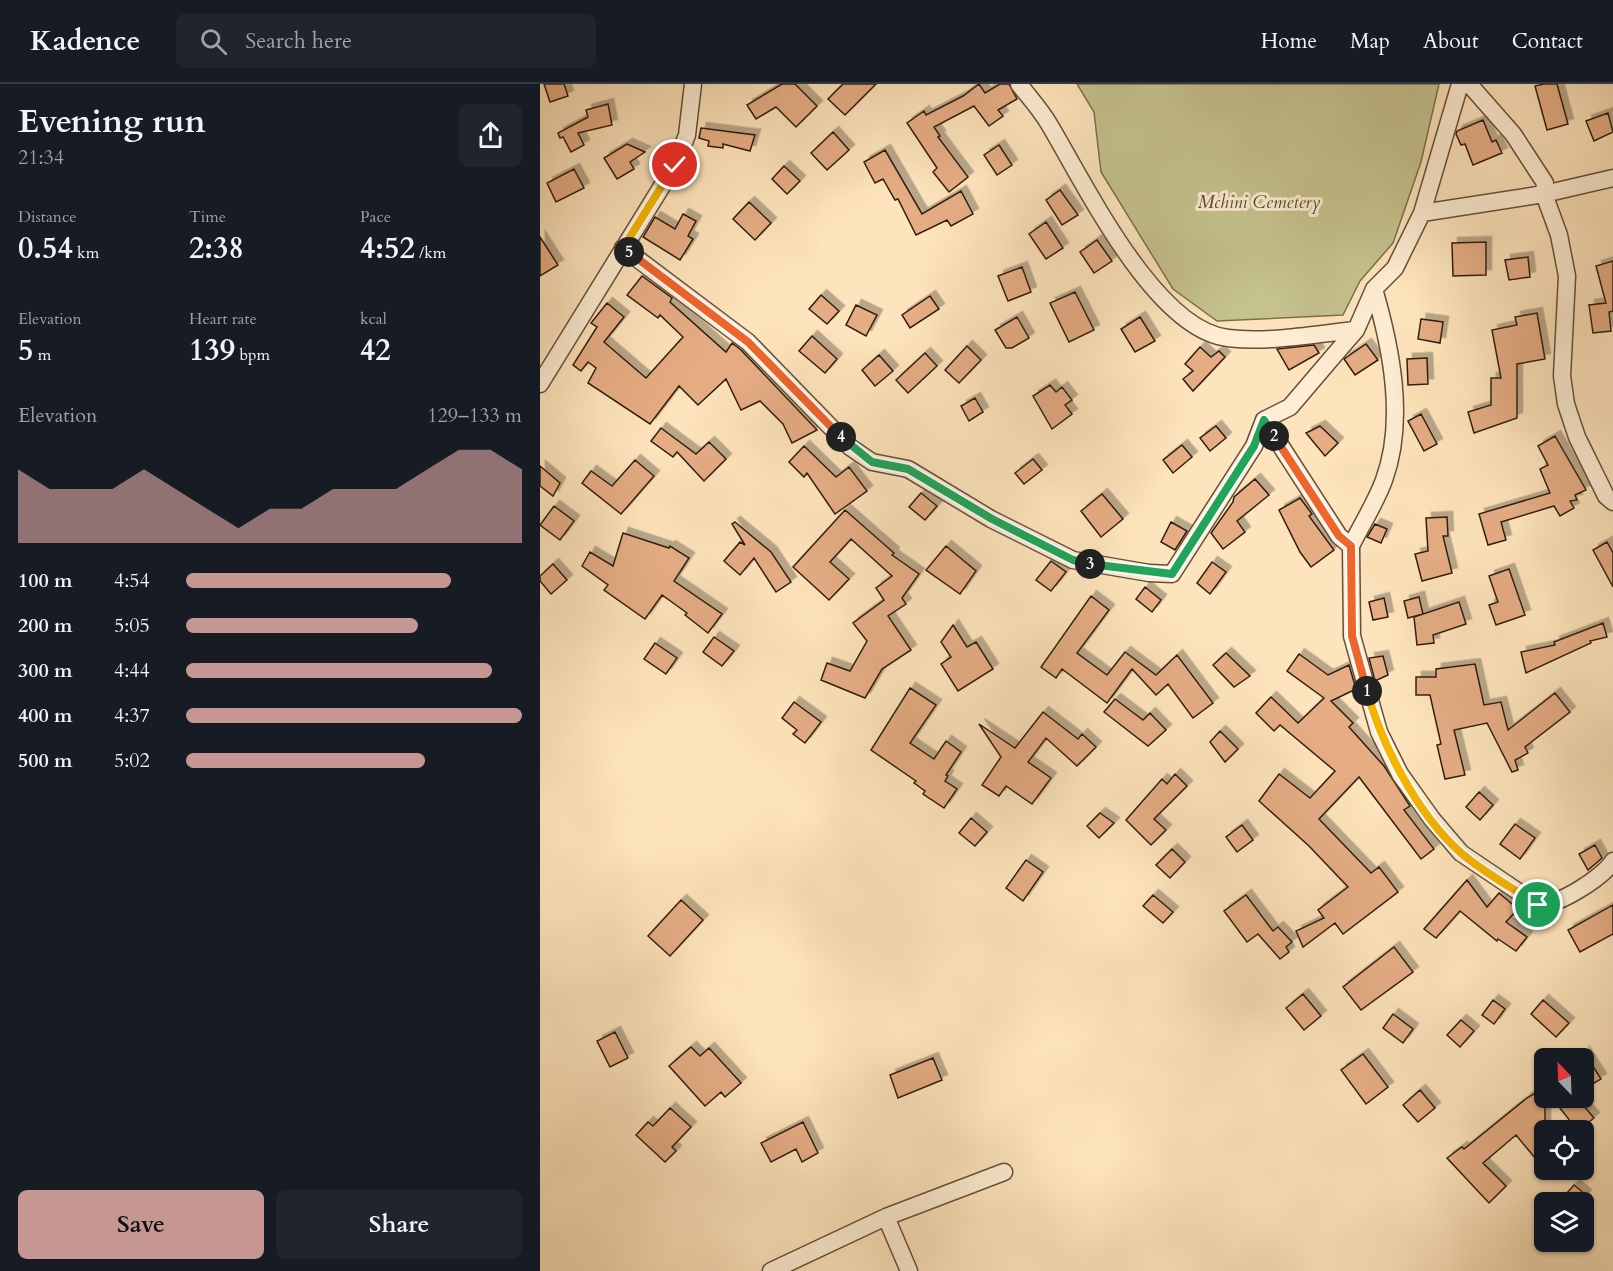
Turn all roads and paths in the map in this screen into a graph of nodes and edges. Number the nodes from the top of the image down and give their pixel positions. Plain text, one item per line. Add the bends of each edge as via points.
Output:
1 (693, 84) edge
2 (1019, 84) edge
3 (1460, 84) edge
4 (1469, 84) edge
5 (1613, 178) edge
6 (1544, 194) junction
7 (1422, 213) junction
8 (623, 248) junction
9 (1374, 289) junction
10 (1356, 330) junction
11 (540, 384) edge
12 (1264, 420) junction
13 (1613, 502) edge
14 (1351, 546) junction
15 (1613, 861) edge
16 (1004, 1172) dead end
17 (886, 1217) junction
18 (771, 1271) edge
19 (909, 1271) edge

1 - 8 street via 682,151
2 - 10 street via 1048,121 1130,258 1185,320 1202,332 1228,339
3 - 7 street
4 - 6 street via 1513,134 1545,183
5 - 6 street
6 - 7 street
6 - 13 street via 1559,235 1567,276 1562,376 1566,404 1576,437 1606,496
7 - 9 street via 1395,268
8 - 11 street
8 - 12 street via 748,342 860,454 872,462 908,469 992,519 1073,560 1172,574 1254,446
9 - 10 street
9 - 14 street via 1388,337 1394,377 1394,420 1384,480
10 - 12 street via 1290,407
12 - 14 street via 1339,536
14 - 15 street via 1352,636 1378,732 1400,774 1432,819 1461,853 1538,905 1549,905 1603,875
16 - 17 street
17 - 18 street
17 - 19 street

